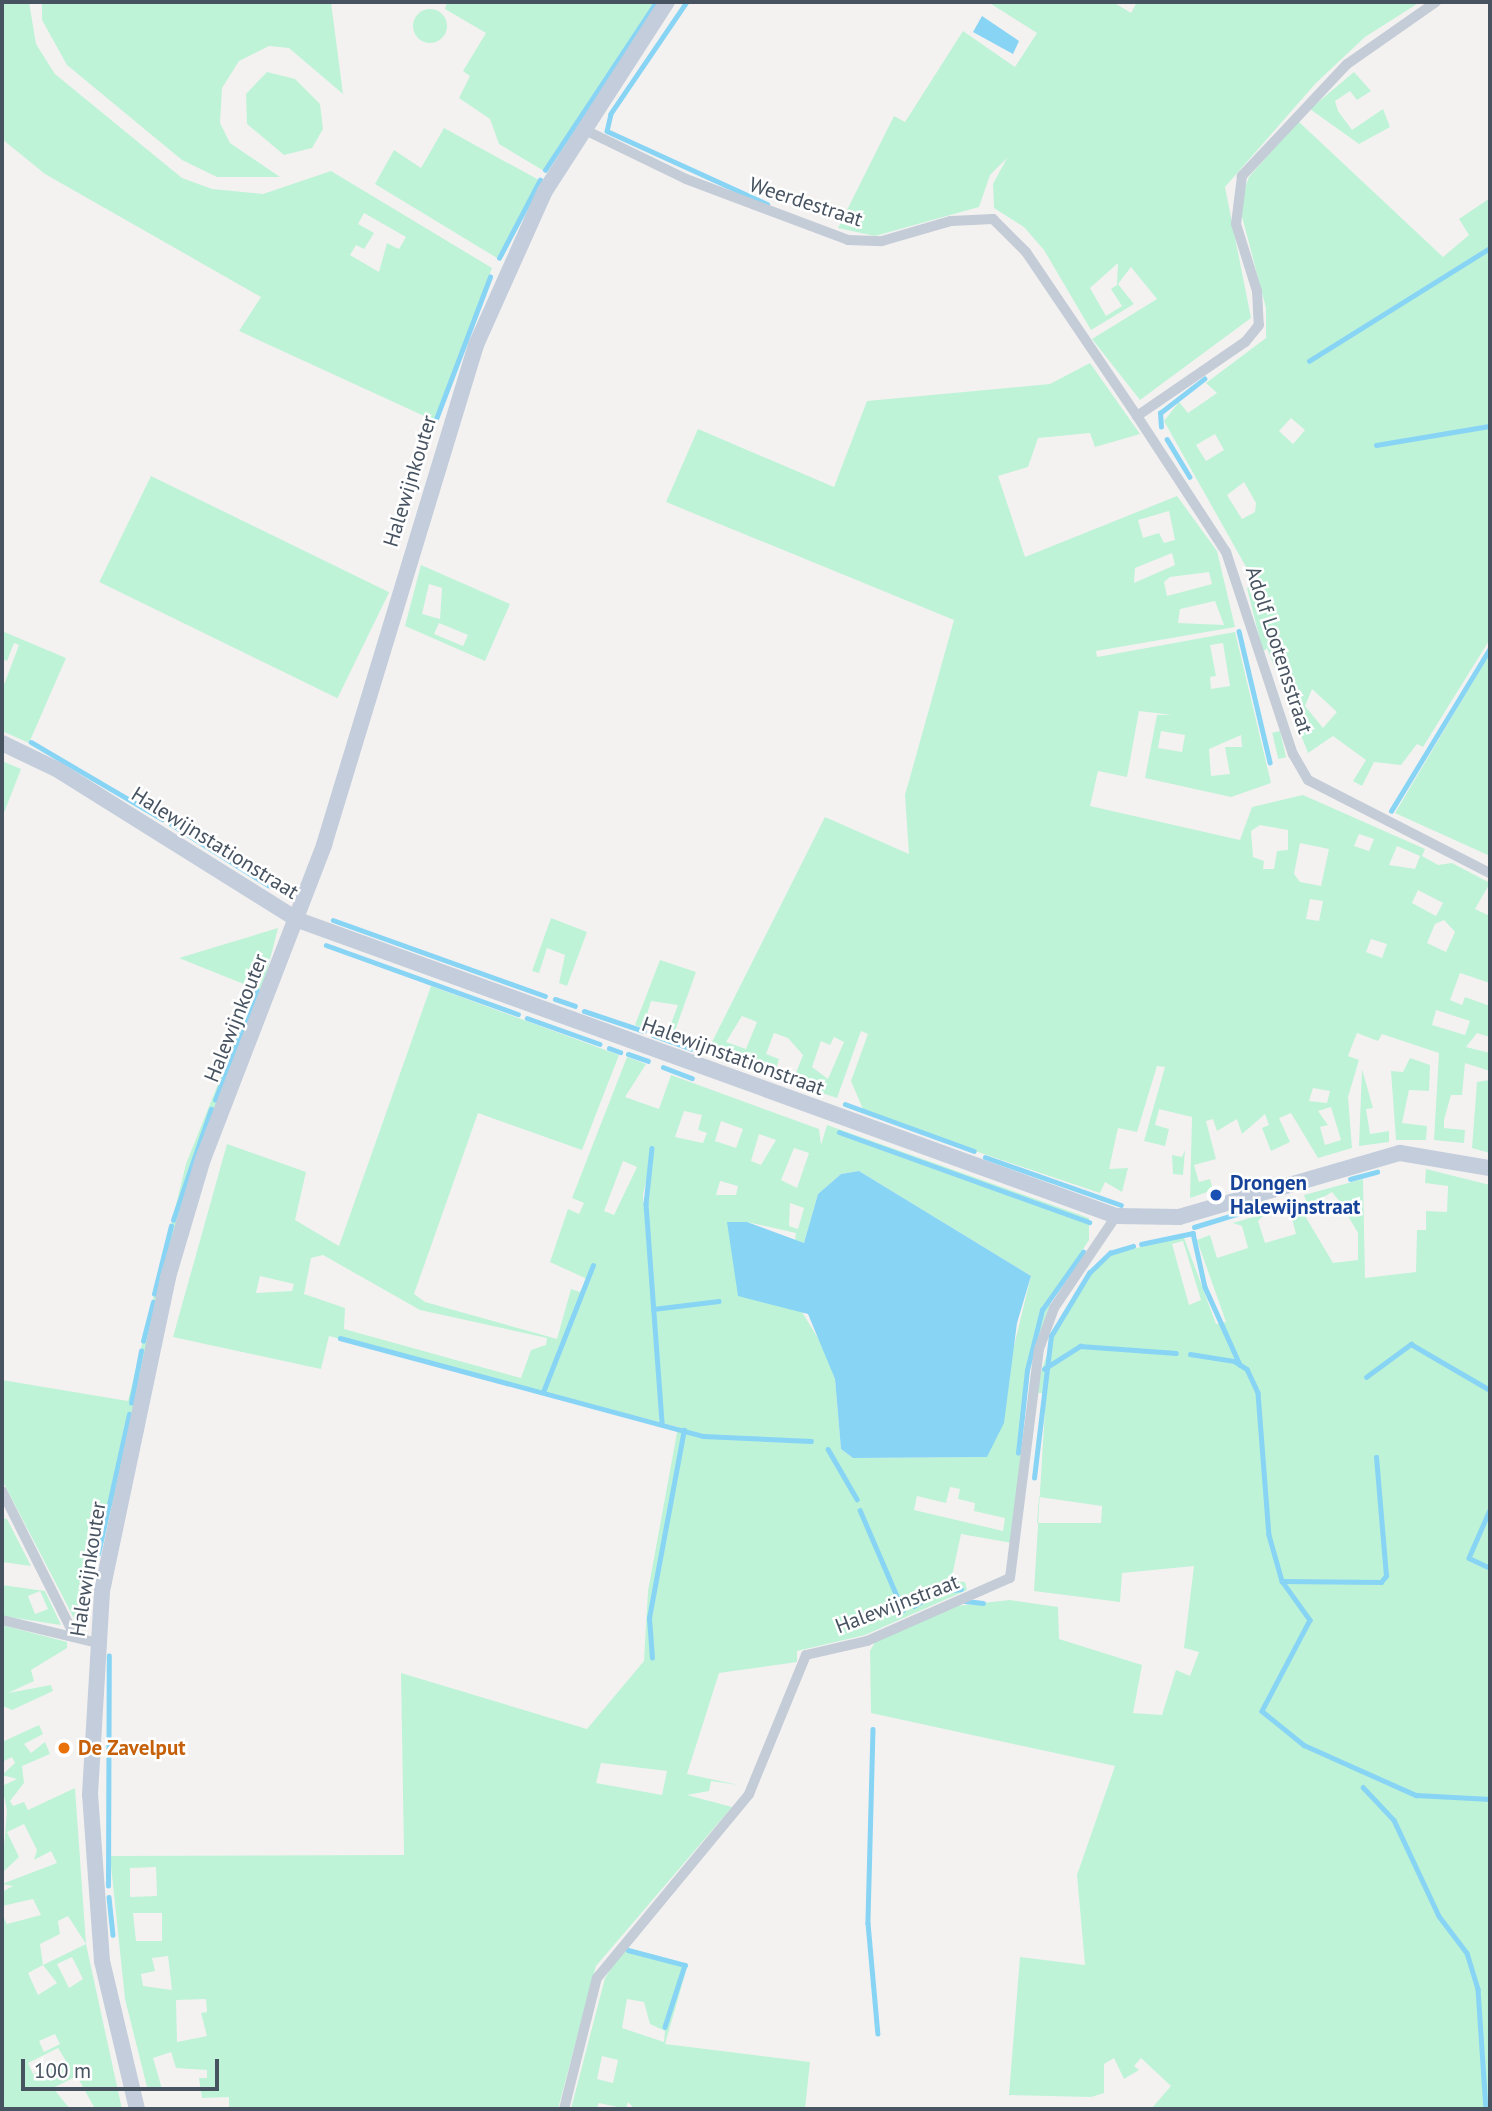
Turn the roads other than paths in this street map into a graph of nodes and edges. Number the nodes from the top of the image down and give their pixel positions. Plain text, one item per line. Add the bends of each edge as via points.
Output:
1 (667, 2) edge
2 (1436, 2) edge
3 (583, 129) junction
4 (1137, 416) junction
5 (2, 743) edge
6 (1490, 873) edge
7 (299, 920) junction
8 (1490, 1168) edge
9 (1116, 1216) junction
10 (2, 1492) edge
11 (2, 1620) edge
12 (75, 1637) junction
13 (98, 1643) junction
14 (136, 2109) edge
15 (564, 2109) edge

1 - 3 street, Halewijnkouter
2 - 4 street via 1347,64 1242,176 1236,224 1257,291 1259,325 1245,342
3 - 4 street, Weerdestraat via 686,179 848,240 882,241 973,217 993,219 1026,251
3 - 7 street, Halewijnkouter via 539,203 476,345
4 - 6 street, Adolf Lootensstraat via 1226,552 1293,754 1308,780
5 - 7 street, Halewijnstationstraat via 58,770
7 - 9 street, Halewijnstationstraat
7 - 13 street, Halewijnkouter via 179,1234 120,1497
8 - 9 street, Halewijnstationstraat via 1400,1153 1179,1217
9 - 15 street, Halewijnstraat via 1054,1308 1038,1349 1010,1578 867,1641 806,1656 749,1794 597,1978
10 - 12 street
11 - 12 street
12 - 13 street
13 - 14 street, Halewijnkouter via 93,1880 116,2035

